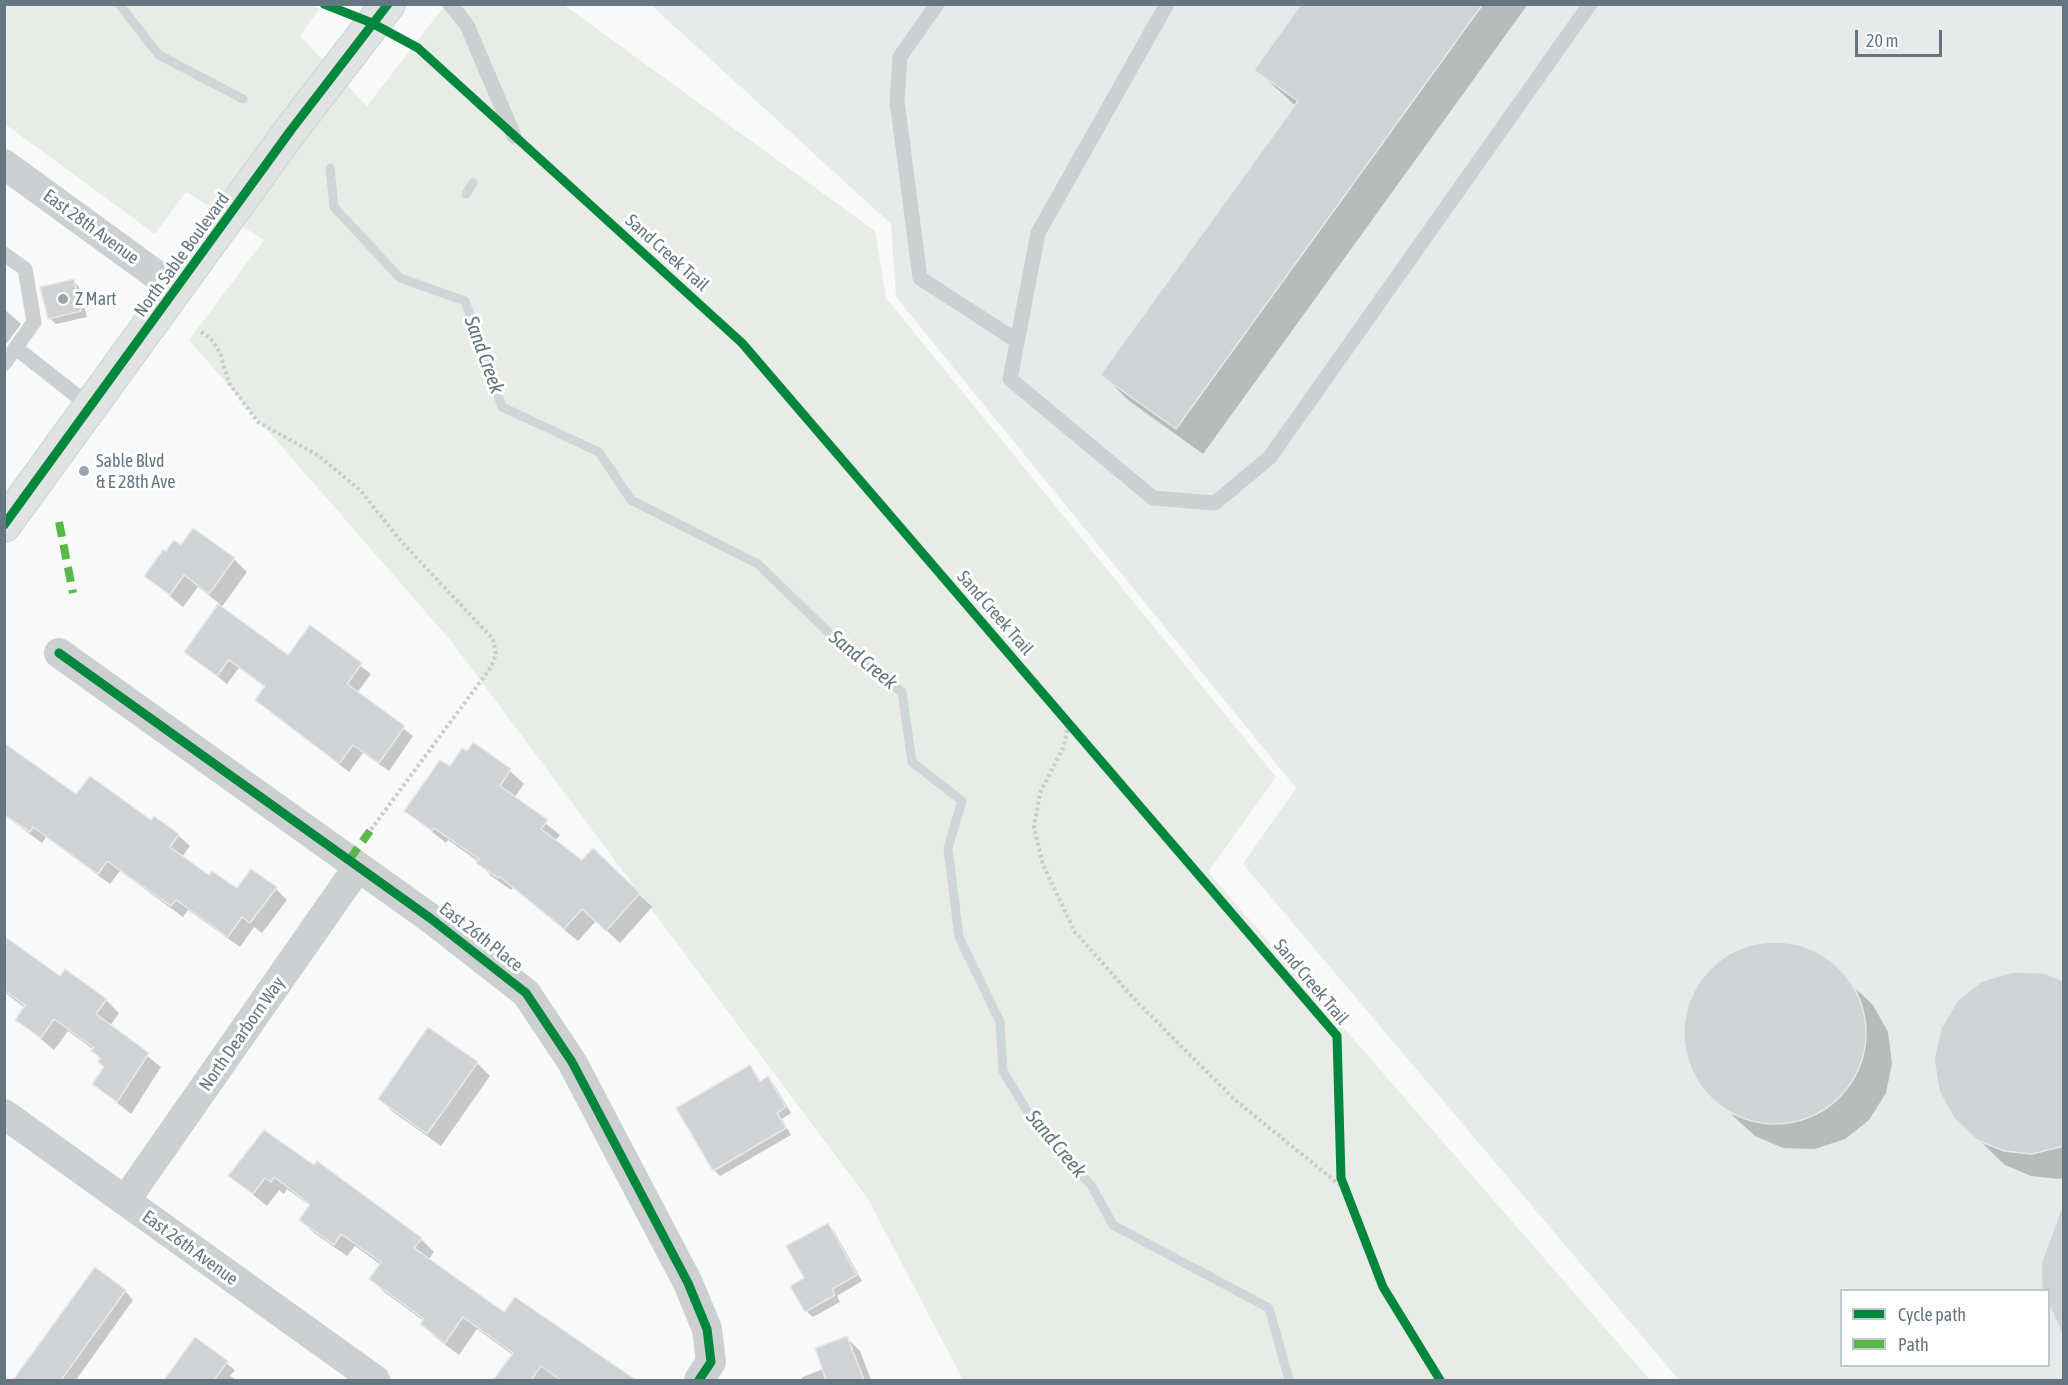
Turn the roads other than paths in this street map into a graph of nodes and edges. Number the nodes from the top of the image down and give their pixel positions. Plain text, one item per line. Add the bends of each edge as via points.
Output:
1 (450, 4) edge
2 (937, 4) edge
3 (1167, 4) edge
4 (1590, 4) edge
5 (386, 5) edge
6 (514, 136) dead end
7 (4, 164) edge
8 (4, 254) edge
9 (177, 290) junction
10 (1017, 341) junction
11 (16, 348) junction
12 (4, 364) edge
13 (92, 407) junction
14 (4, 525) edge
15 (58, 653) dead end
16 (358, 867) junction
17 (4, 1114) edge
18 (125, 1201) junction
19 (375, 1380) edge
20 (699, 1380) edge

1 - 6 lane via 467,25
2 - 10 lane via 900,57 897,101 920,278
3 - 10 lane via 1038,233
4 - 10 lane via 1270,457 1215,503 1154,498 1010,379
5 - 9 street, North Sable Boulevard
7 - 9 street, East 28th Avenue
8 - 11 lane via 25,269 34,322
9 - 13 street, North Sable Boulevard
11 - 12 lane
11 - 13 lane
13 - 14 street, North Sable Boulevard
15 - 16 street, East 26th Place
16 - 18 street, North Dearborn Way
16 - 20 street, East 26th Place via 526,993 572,1062 688,1283 707,1329 711,1362
17 - 18 street, East 26th Avenue
18 - 19 street, East 26th Avenue

